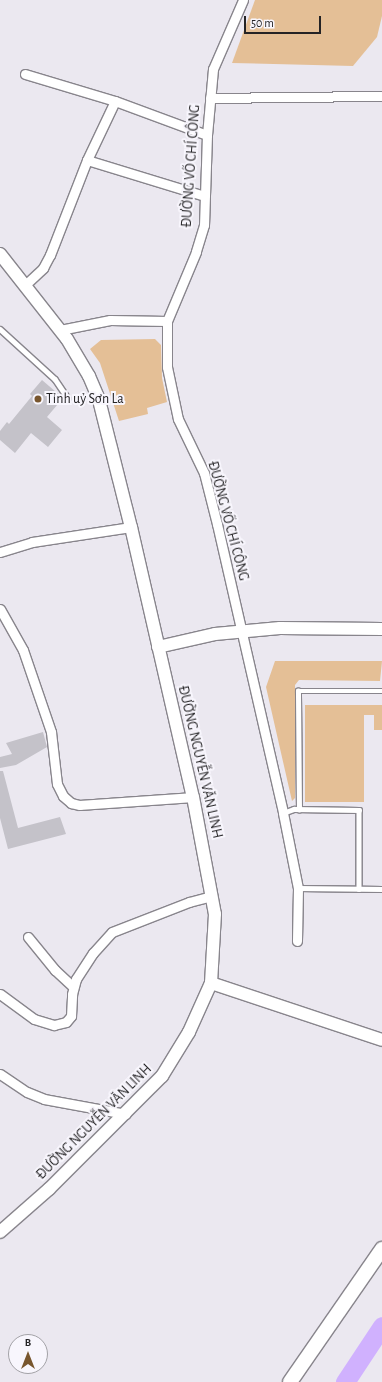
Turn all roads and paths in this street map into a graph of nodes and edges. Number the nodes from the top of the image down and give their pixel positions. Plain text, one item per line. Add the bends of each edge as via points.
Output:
1 (243, 0) edge
2 (25, 74) dead end
3 (382, 96) edge
4 (210, 98) junction
5 (114, 101) junction
6 (207, 135) junction
7 (87, 160) junction
8 (205, 196) junction
9 (0, 254) edge
10 (25, 285) junction
11 (167, 321) junction
12 (0, 329) edge
13 (60, 330) junction
14 (68, 398) dead end
15 (131, 527) junction
16 (0, 552) edge
17 (0, 609) edge
18 (382, 629) edge
19 (242, 631) junction
20 (158, 646) junction
21 (382, 691) edge
22 (193, 797) junction
23 (299, 810) junction
24 (283, 813) junction
25 (298, 888) junction
26 (359, 889) junction
27 (382, 889) edge
28 (212, 896) junction
29 (28, 937) dead end
30 (297, 941) dead end
31 (211, 983) junction
32 (73, 987) junction
33 (0, 994) edge
34 (382, 1040) edge
35 (0, 1074) edge
36 (126, 1114) junction
37 (0, 1232) edge
38 (382, 1249) edge
39 (290, 1382) edge

1 - 4 street, ĐƯỜNG VÕ CHÍ CÔNG via 216,57
2 - 5 street
3 - 4 street
4 - 6 street, ĐƯỜNG VÕ CHÍ CÔNG
5 - 6 street
5 - 7 street
6 - 8 street, ĐƯỜNG VÕ CHÍ CÔNG
7 - 8 street
7 - 10 street via 50,255 43,268
8 - 11 street, ĐƯỜNG VÕ CHÍ CÔNG via 204,225 196,252
9 - 10 street, ĐƯỜNG NGUYỄN VĂN LINH
10 - 13 street, ĐƯỜNG NGUYỄN VĂN LINH
11 - 13 street via 110,320
11 - 19 street, ĐƯỜNG VÕ CHÍ CÔNG via 167,367 171,392 178,419 204,473
12 - 14 lane via 55,379
13 - 15 street, ĐƯỜNG NGUYỄN VĂN LINH via 88,376 99,400
15 - 16 street via 32,542
15 - 20 street, ĐƯỜNG NGUYỄN VĂN LINH
17 - 22 street via 23,650 51,732 57,784 63,796 71,803 80,805
18 - 19 street via 280,628
19 - 20 street
19 - 24 street, ĐƯỜNG VÕ CHÍ CÔNG
20 - 22 street, ĐƯỜNG NGUYỄN VĂN LINH
21 - 23 lane via 298,691
22 - 28 street, ĐƯỜNG NGUYỄN VĂN LINH
23 - 24 lane
23 - 26 lane via 359,810
24 - 25 street, ĐƯỜNG VÕ CHÍ CÔNG
25 - 26 lane
25 - 30 street, ĐƯỜNG VÕ CHÍ CÔNG
26 - 27 lane
28 - 31 street, ĐƯỜNG NGUYỄN VĂN LINH via 215,940
28 - 32 street via 189,902 112,932 92,953
29 - 32 street via 55,970
31 - 34 street
31 - 36 street, ĐƯỜNG NGUYỄN VĂN LINH via 189,1032 162,1076
32 - 33 street via 70,1016 66,1022 54,1024 34,1018
35 - 36 street via 27,1092 44,1099
36 - 37 street, ĐƯỜNG NGUYỄN VĂN LINH via 49,1189
38 - 39 main road

